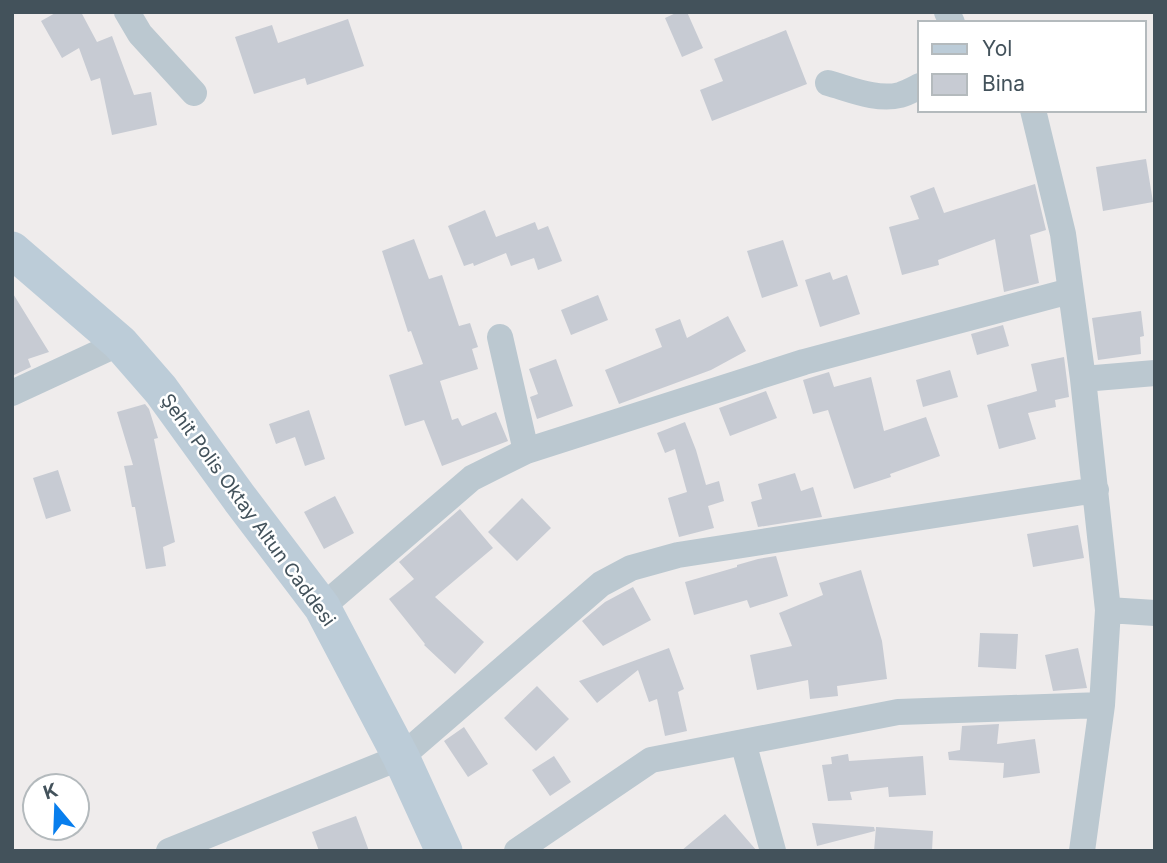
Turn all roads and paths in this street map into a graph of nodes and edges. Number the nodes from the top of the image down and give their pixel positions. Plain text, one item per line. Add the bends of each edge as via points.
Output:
1 (128, 12) edge
2 (828, 83) dead end
3 (918, 87) edge
4 (194, 93) dead end
5 (1033, 112) edge
6 (12, 250) edge
7 (1070, 291) junction
8 (500, 337) dead end
9 (120, 343) junction
10 (1155, 373) edge
11 (1083, 379) junction
12 (12, 393) edge
13 (526, 451) junction
14 (1096, 490) junction
15 (322, 607) junction
16 (1108, 610) junction
17 (1155, 613) edge
18 (1102, 705) junction
19 (744, 742) junction
20 (401, 757) junction
21 (169, 851) edge
22 (444, 851) edge
23 (517, 851) edge
24 (773, 851) edge
25 (1082, 851) edge

1 - 4 street via 140,34
2 - 3 street via 884,96
5 - 7 street via 1063,234
6 - 9 street, Şehit Polis Oktay Altun Caddesi
7 - 11 street
7 - 13 street via 804,362
8 - 13 street
9 - 12 street
9 - 15 street, Şehit Polis Oktay Altun Caddesi via 162,390
10 - 11 street
11 - 14 street
13 - 15 street via 472,478
14 - 16 street
14 - 20 street via 678,555 631,568 601,584
15 - 20 street, Şehit Polis Oktay Altun Caddesi
16 - 17 street
16 - 18 street
18 - 19 street via 898,712
18 - 25 street
19 - 23 street via 651,760
19 - 24 street
20 - 21 street
20 - 22 street, Şehit Polis Oktay Altun Caddesi

